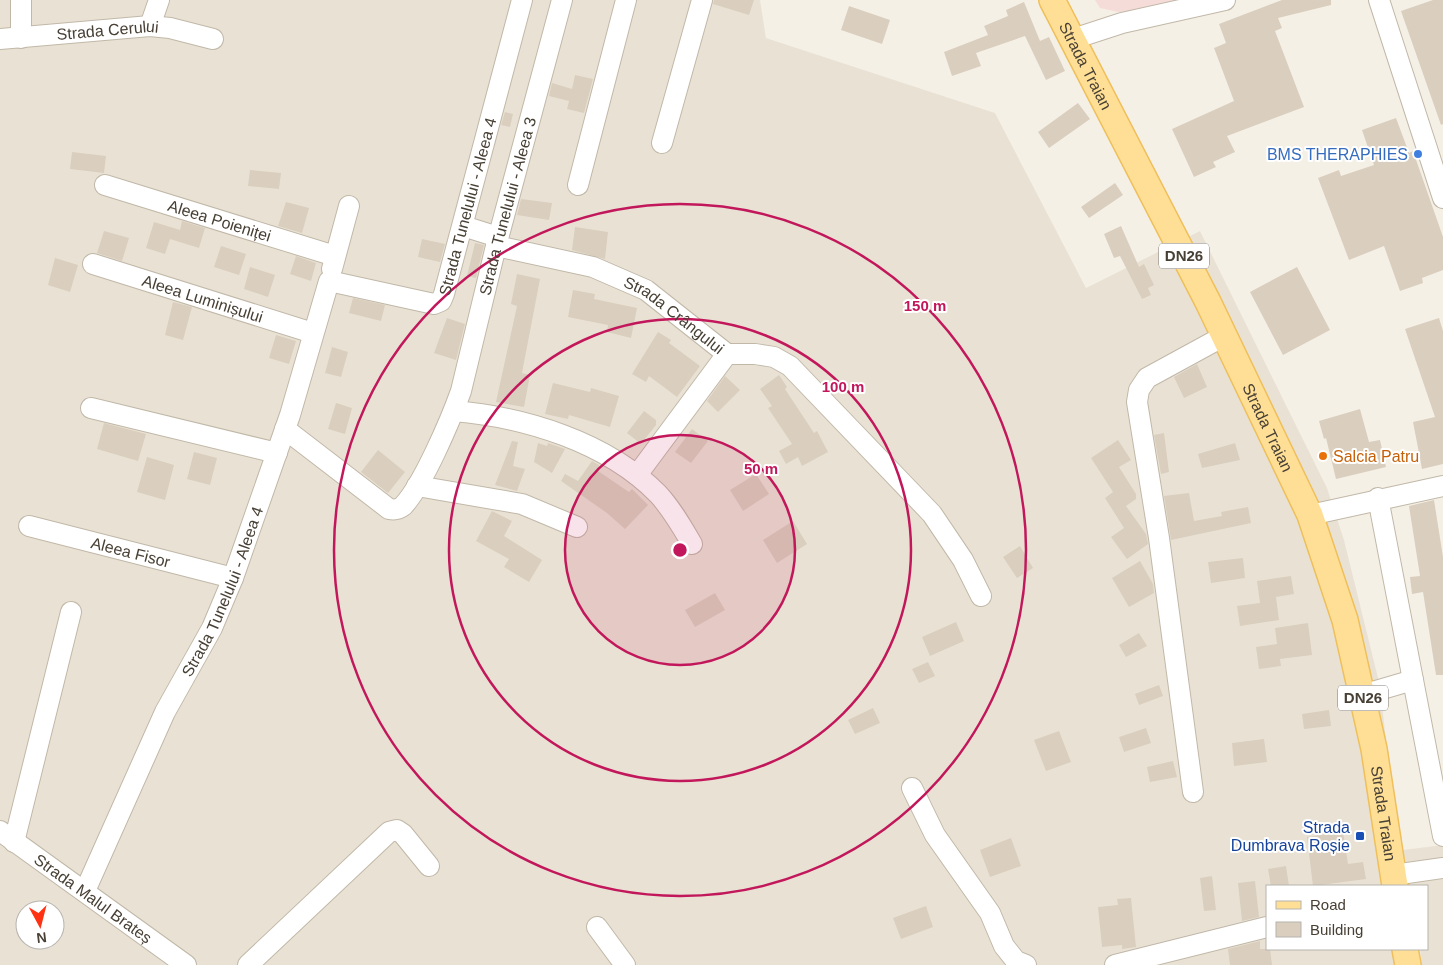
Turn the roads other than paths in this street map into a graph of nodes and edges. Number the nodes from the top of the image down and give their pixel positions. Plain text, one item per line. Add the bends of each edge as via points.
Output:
1 (21, 0) edge
2 (159, 0) edge
3 (522, 0) edge
4 (562, 0) edge
5 (626, 0) edge
6 (702, 0) edge
7 (1052, 0) edge
8 (1225, 0) edge
9 (1379, 0) edge
10 (150, 26) junction
11 (21, 38) junction
12 (0, 39) edge
13 (212, 39) dead end
14 (1073, 39) junction
15 (662, 143) dead end
16 (105, 186) dead end
17 (578, 186) dead end
18 (1443, 198) edge
19 (349, 206) dead end
20 (463, 226) junction
21 (497, 241) junction
22 (335, 256) junction
23 (93, 264) dead end
24 (329, 281) junction
25 (313, 333) junction
26 (1224, 336) junction
27 (727, 354) junction
28 (91, 408) dead end
29 (454, 411) junction
30 (285, 430) junction
31 (277, 454) junction
32 (637, 475) junction
33 (417, 486) junction
34 (1443, 486) edge
35 (1378, 498) junction
36 (1310, 515) junction
37 (29, 526) dead end
38 (577, 528) dead end
39 (692, 544) dead end
40 (233, 578) junction
41 (981, 596) dead end
42 (71, 612) dead end
43 (1413, 680) junction
44 (1362, 695) junction
45 (912, 788) dead end
46 (1193, 792) dead end
47 (1443, 836) edge
48 (7, 837) edge
49 (429, 866) dead end
50 (1443, 868) edge
51 (1394, 881) edge
52 (85, 891) junction
53 (597, 927) dead end
54 (1266, 927) edge
55 (1405, 950) edge
56 (186, 965) edge
57 (248, 965) edge
58 (625, 965) edge
59 (1026, 965) edge
60 (1115, 965) edge
61 (1408, 965) edge

1 - 11 street
2 - 10 street
3 - 20 street, Strada Tunelului - Aleea 4
4 - 21 street, Strada Tunelului - Aleea 3
5 - 17 street
6 - 15 street
7 - 14 main road, Strada Traian / DN26
8 - 14 street via 1122,23
9 - 18 street
10 - 11 street, Strada Cerului
10 - 13 street, Strada Cerului
11 - 12 street, Strada Cerului
14 - 26 main road, Strada Traian / DN26
16 - 22 street, Aleea Poieniței
19 - 22 street, Strada Tunelului - Aleea 4
20 - 21 street, Strada Crângului
20 - 24 street, Strada Tunelului - Aleea 4 via 444,294 441,301 434,304
21 - 27 street, Strada Crângului via 593,267 646,290
21 - 29 street, Strada Tunelului - Aleea 3
22 - 24 street, Strada Tunelului - Aleea 4
23 - 25 street, Aleea Luminișului
24 - 25 street, Strada Tunelului - Aleea 4
25 - 30 street, Strada Tunelului - Aleea 4
26 - 36 main road, Strada Traian / DN26
26 - 46 street via 1147,378 1139,390 1137,402
27 - 32 street
27 - 41 street, Strada Crângului via 774,357 790,366 932,514 966,566
28 - 31 street
29 - 32 street via 516,419 554,432 578,441
29 - 33 street, Strada Tunelului - Aleea 3
30 - 31 street, Strada Tunelului - Aleea 4
30 - 33 street, Strada Tunelului - Aleea 3 via 388,508 396,510 402,507
31 - 40 street, Strada Tunelului - Aleea 4
32 - 39 street via 672,512
33 - 38 street via 522,504
34 - 35 street
35 - 36 street
35 - 43 street
36 - 44 main road, Strada Traian / DN26 via 1345,620
37 - 40 street, Aleea Fisor
40 - 52 street, Strada Tunelului - Aleea 4 via 212,628 165,712
42 - 48 street
43 - 44 street
43 - 47 street
44 - 51 main road, Strada Traian / DN26 via 1374,749
45 - 59 street via 935,835 990,913 1004,946 1016,961
48 - 52 street, Strada Malul Brateș
49 - 57 street via 403,834 396,830 389,832
50 - 51 street
52 - 56 street, Strada Malul Brateș
53 - 58 street
54 - 60 street
55 - 61 main road

